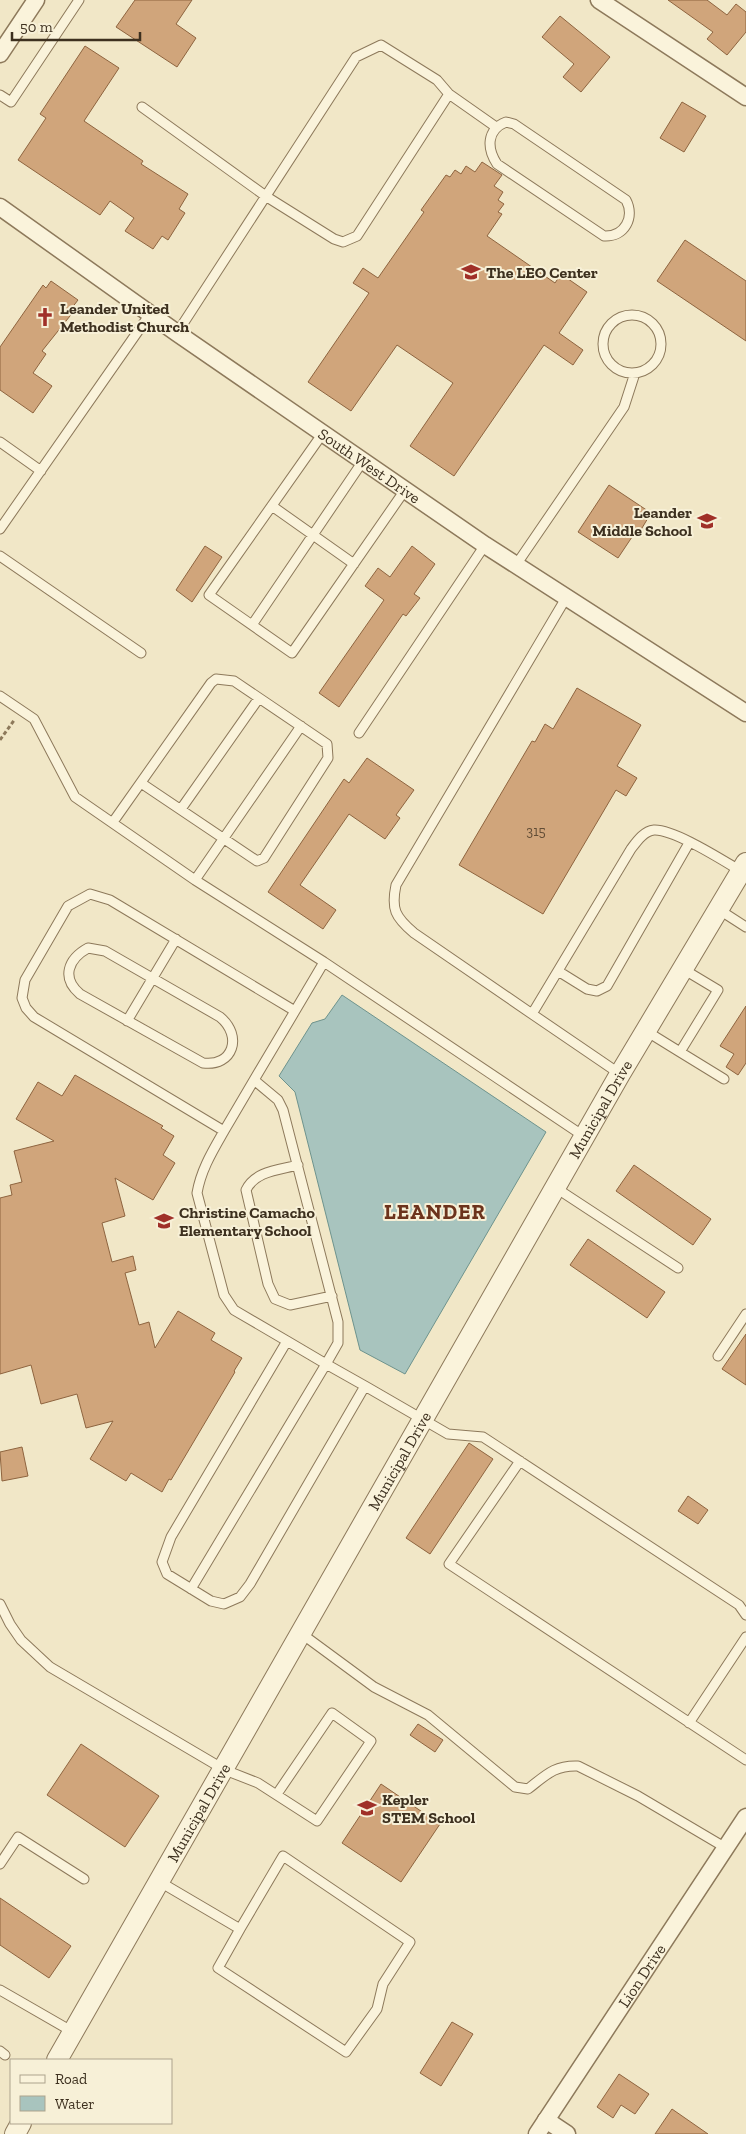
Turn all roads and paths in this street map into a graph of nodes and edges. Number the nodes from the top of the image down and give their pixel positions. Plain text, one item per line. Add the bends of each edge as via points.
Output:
1 (36, 0) edge
2 (79, 0) edge
3 (599, 0) edge
4 (0, 54) edge
5 (449, 94) junction
6 (0, 95) edge
7 (746, 97) edge
8 (142, 107) dead end
9 (496, 128) junction
10 (267, 197) junction
11 (0, 206) edge
12 (150, 314) junction
13 (176, 333) junction
14 (635, 373) junction
15 (322, 433) junction
16 (0, 442) edge
17 (363, 461) junction
18 (41, 471) junction
19 (405, 490) junction
20 (272, 506) junction
21 (0, 529) edge
22 (313, 535) junction
23 (484, 545) junction
24 (0, 556) edge
25 (354, 564) junction
26 (516, 565) junction
27 (566, 598) junction
28 (252, 625) junction
29 (141, 653) dead end
30 (0, 696) edge
31 (259, 698) junction
32 (746, 713) edge
33 (10, 725) dead end
34 (300, 726) junction
35 (358, 733) dead end
36 (0, 740) edge
37 (141, 783) junction
38 (181, 810) junction
39 (114, 822) junction
40 (223, 838) junction
41 (689, 843) junction
42 (744, 867) edge
43 (195, 880) junction
44 (718, 910) junction
45 (746, 927) edge
46 (176, 939) junction
47 (324, 962) junction
48 (683, 969) junction
49 (558, 972) junction
50 (152, 978) junction
51 (296, 1011) junction
52 (532, 1014) junction
53 (127, 1021) junction
54 (646, 1031) junction
55 (680, 1052) junction
56 (620, 1074) junction
57 (724, 1079) dead end
58 (254, 1080) junction
59 (224, 1131) junction
60 (585, 1136) junction
61 (298, 1165) junction
62 (556, 1188) junction
63 (678, 1268) dead end
64 (332, 1296) junction
65 (746, 1314) edge
66 (286, 1341) junction
67 (718, 1356) dead end
68 (326, 1364) junction
69 (365, 1386) junction
70 (423, 1420) junction
71 (520, 1461) junction
72 (192, 1589) junction
73 (0, 1604) edge
74 (746, 1615) edge
75 (302, 1634) junction
76 (746, 1638) edge
77 (689, 1723) junction
78 (746, 1760) edge
79 (224, 1770) junction
80 (277, 1794) junction
81 (746, 1817) edge
82 (726, 1848) junction
83 (0, 1864) edge
84 (84, 1879) dead end
85 (160, 1882) junction
86 (240, 1929) junction
87 (0, 1990) edge
88 (73, 2032) junction
89 (58, 2059) edge
90 (546, 2120) junction
91 (537, 2134) edge
92 (567, 2134) edge

1 - 4 street
2 - 6 lane via 11,102
3 - 7 street
5 - 9 lane
5 - 10 lane via 357,236 342,242 334,239
5 - 10 lane via 437,80 381,45 356,57
8 - 10 lane
9 - 9 lane via 489,143 490,153 497,164 604,236 622,231 630,220 631,210 626,200 514,124 506,122
10 - 13 lane
11 - 12 street, South West Drive
12 - 13 street, South West Drive
12 - 18 lane
13 - 15 street, South West Drive
14 - 14 lane via 655,362 660,340 657,329 649,320 628,315 617,318 608,326 603,336 603,348 614,367
14 - 26 lane via 624,407
15 - 17 street, South West Drive
15 - 20 lane
16 - 18 lane
17 - 19 street, South West Drive
17 - 22 lane
18 - 21 lane
19 - 23 street, South West Drive
19 - 25 lane
20 - 22 lane
20 - 28 lane via 209,595
22 - 25 lane
22 - 28 lane
23 - 26 street, South West Drive
23 - 35 lane
24 - 29 lane
25 - 28 lane via 292,653
26 - 27 street, South West Drive
27 - 32 street, South West Drive
27 - 52 lane via 396,884 393,899 395,912 414,933
30 - 39 lane via 34,719 75,796
31 - 34 lane
31 - 37 lane via 234,681 216,679
31 - 38 lane
33 - 36 path
34 - 40 lane
34 - 40 lane via 327,744 328,758 264,858 257,861
37 - 38 lane
37 - 39 lane
38 - 40 lane
39 - 43 lane
40 - 43 lane
41 - 42 lane
41 - 49 lane via 670,832 654,830 642,835
41 - 49 lane via 607,986 597,992
42 - 44 street, Municipal Drive
43 - 47 lane
44 - 45 lane
44 - 48 street, Municipal Drive
46 - 50 lane
46 - 51 lane
46 - 59 lane via 110,900 90,894 68,906 25,980 22,998 34,1017
47 - 51 lane
47 - 60 lane
48 - 54 street, Municipal Drive
48 - 55 lane via 718,990
49 - 52 lane
50 - 53 lane
50 - 53 lane via 96,948 88,948 72,961 68,980 73,988
50 - 53 lane via 228,1024 233,1032 230,1053 212,1064 203,1063
51 - 58 lane
52 - 56 lane
54 - 55 lane
54 - 56 street, Municipal Drive
55 - 57 lane
56 - 60 street, Municipal Drive
58 - 59 lane
58 - 61 lane via 278,1100
59 - 66 lane via 199,1178 197,1193 224,1295 234,1310
60 - 62 street, Municipal Drive
61 - 64 lane
61 - 64 lane via 259,1175 246,1190 268,1284 275,1299 290,1305
62 - 63 lane
62 - 70 street, Municipal Drive
64 - 68 lane via 338,1322 338,1344
65 - 67 lane
66 - 68 lane
66 - 72 lane via 171,1537 162,1562 167,1574
68 - 69 lane
68 - 72 lane
69 - 70 lane
69 - 72 lane via 240,1597 224,1604 211,1601
70 - 71 lane via 448,1434 483,1436
70 - 75 street, Municipal Drive
71 - 74 lane via 739,1605
71 - 77 lane via 449,1564
73 - 79 lane via 21,1640 50,1667
75 - 79 street, Municipal Drive
75 - 82 lane via 374,1687 428,1715 515,1787 528,1789 550,1770 578,1766 638,1796
76 - 77 lane
77 - 78 lane
79 - 80 lane
79 - 85 street, Municipal Drive
80 - 80 lane via 317,1821 371,1741 332,1713
81 - 82 street, Lion Drive
82 - 90 street, Lion Drive
83 - 84 lane via 18,1838
85 - 86 lane
85 - 88 street, Municipal Drive
86 - 86 lane via 218,1968 346,2052 377,2009 383,1984 410,1942 283,1856
87 - 88 lane
88 - 89 street, Municipal Drive
90 - 91 street, Lion Drive
90 - 92 street

